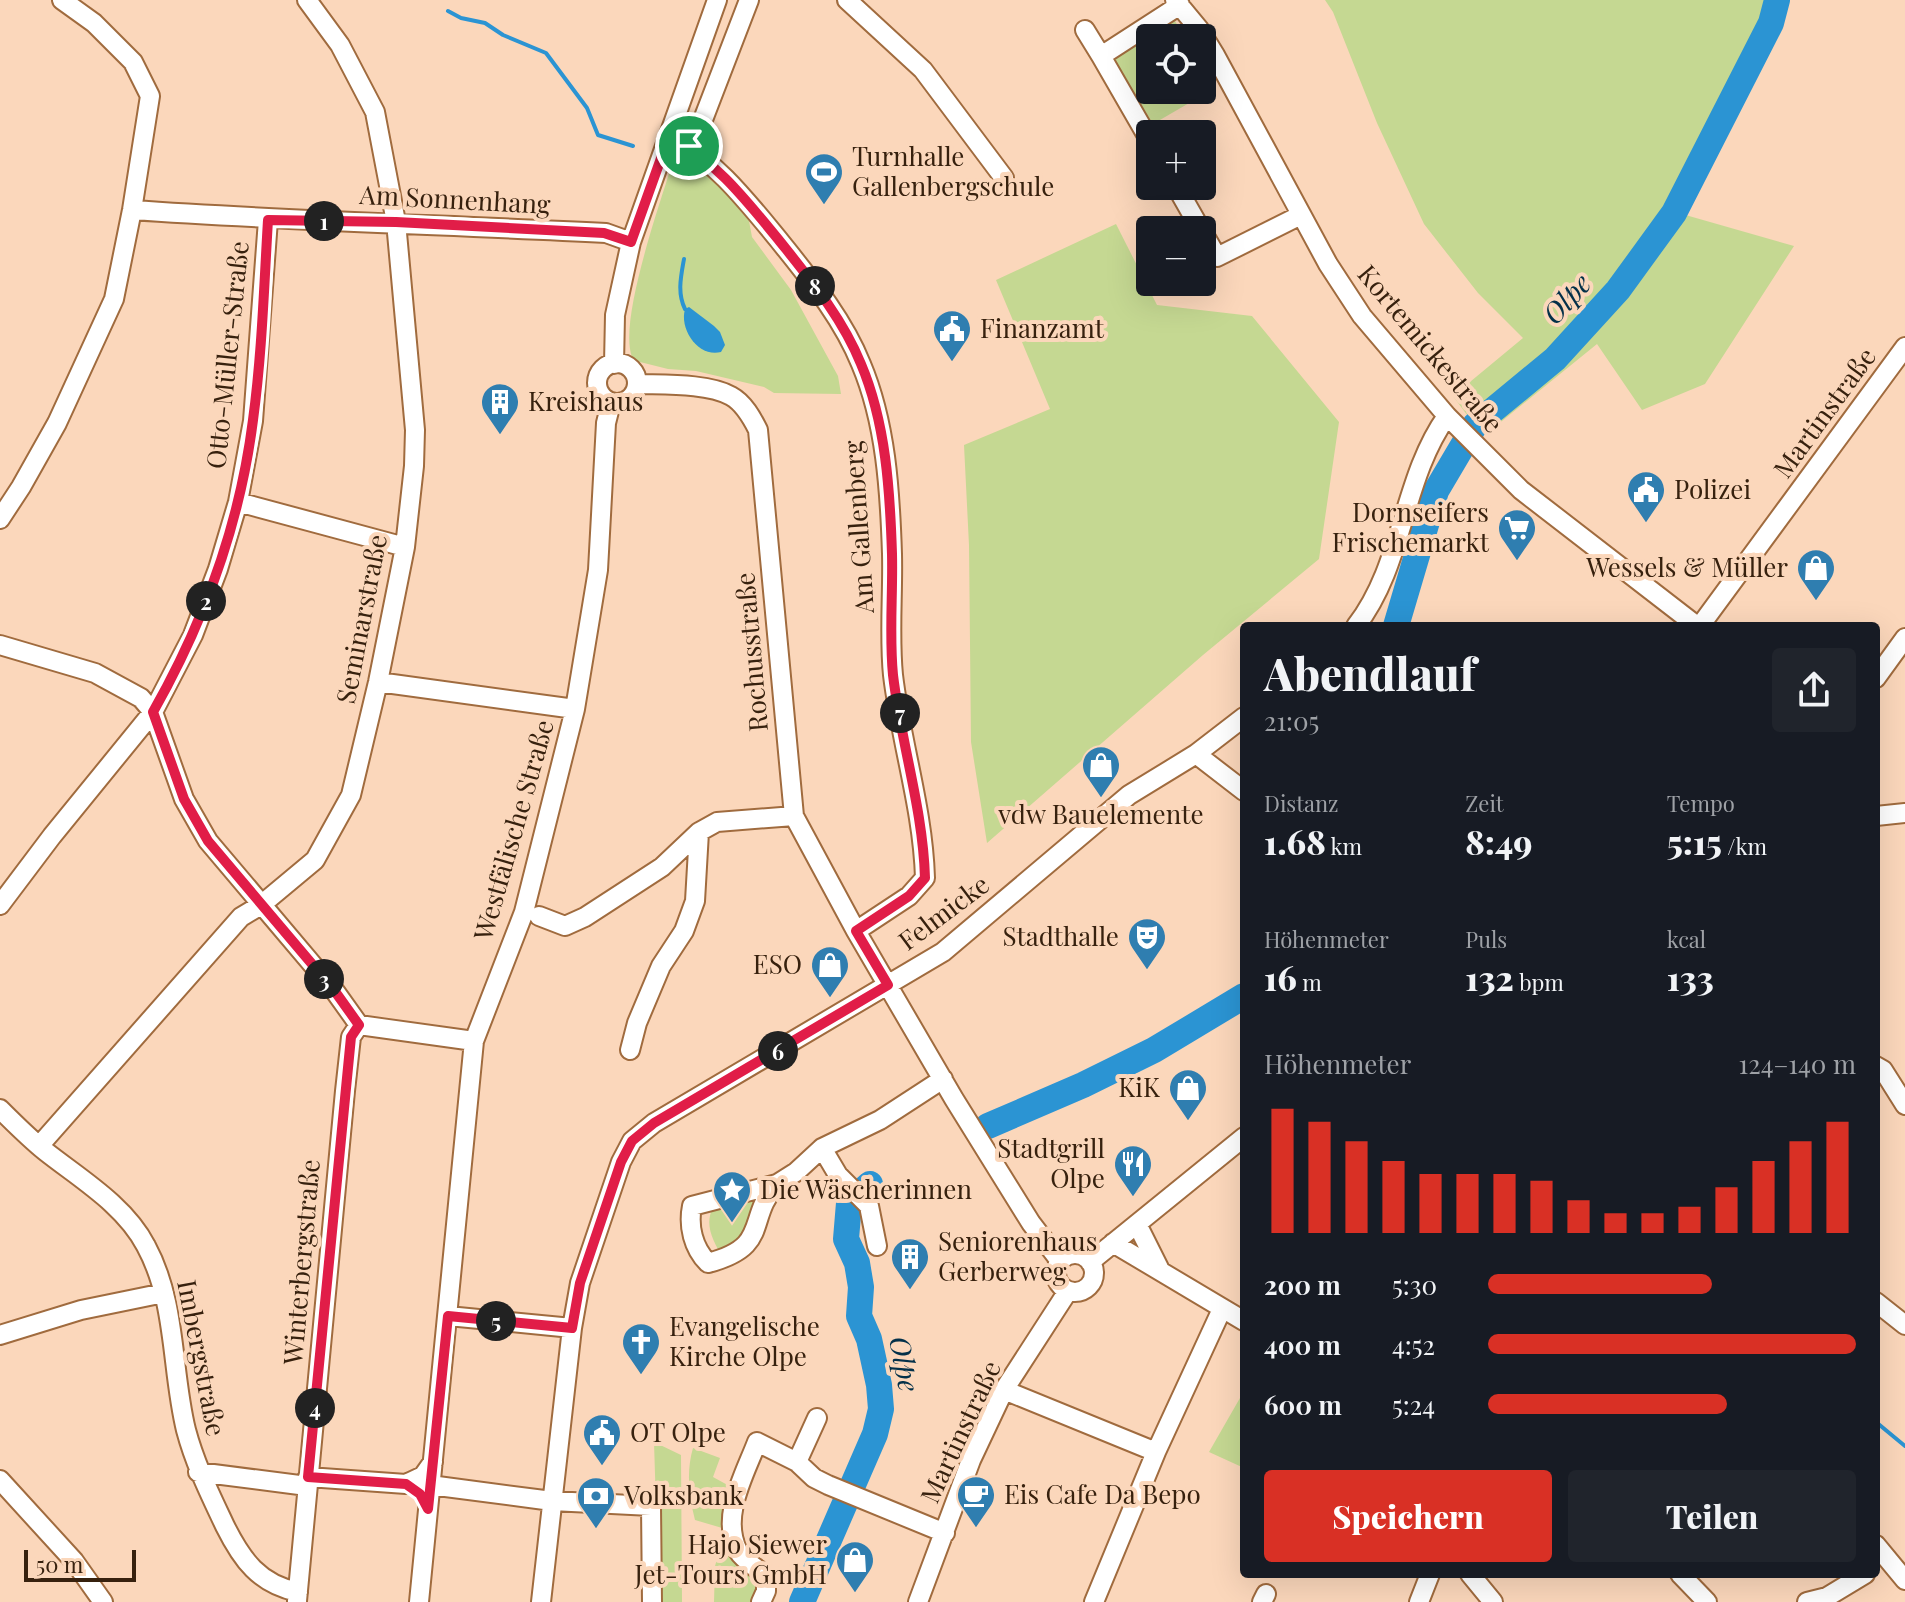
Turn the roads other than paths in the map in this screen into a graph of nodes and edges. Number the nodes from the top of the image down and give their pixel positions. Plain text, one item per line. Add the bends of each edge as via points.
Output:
1 (62, 0) edge
2 (307, 0) edge
3 (717, 0) edge
4 (749, 0) edge
5 (847, 0) edge
6 (1177, 2) edge
7 (1085, 30) dead end
8 (1101, 56) junction
9 (1138, 120) edge
10 (669, 136) junction
11 (689, 146) junction
12 (1004, 178) dead end
13 (132, 210) junction
14 (1301, 215) junction
15 (268, 220) junction
16 (396, 222) junction
17 (631, 242) junction
18 (1216, 255) edge
19 (1905, 347) edge
20 (614, 364) junction
21 (637, 384) junction
22 (611, 403) junction
23 (1452, 421) junction
24 (238, 502) junction
25 (0, 519) edge
26 (405, 547) junction
27 (1359, 622) edge
28 (1694, 622) edge
29 (1702, 622) edge
30 (1905, 638) edge
31 (0, 645) edge
32 (1880, 672) edge
33 (378, 682) junction
34 (575, 709) junction
35 (153, 712) junction
36 (1240, 720) edge
37 (1196, 754) junction
38 (1240, 788) edge
39 (1905, 813) edge
40 (794, 816) junction
41 (1880, 816) edge
42 (699, 832) junction
43 (0, 905) edge
44 (261, 905) junction
45 (539, 916) dead end
46 (856, 931) junction
47 (888, 985) junction
48 (359, 1025) junction
49 (474, 1041) junction
50 (630, 1050) dead end
51 (1880, 1068) edge
52 (943, 1079) junction
53 (1905, 1105) edge
54 (0, 1109) edge
55 (1240, 1140) edge
56 (39, 1146) junction
57 (822, 1148) junction
58 (777, 1184) junction
59 (1137, 1224) junction
60 (1113, 1243) junction
61 (877, 1246) dead end
62 (1060, 1261) junction
63 (1090, 1262) junction
64 (1160, 1270) junction
65 (1068, 1291) junction
66 (164, 1293) junction
67 (1880, 1305) edge
68 (1222, 1309) junction
69 (448, 1316) junction
70 (1240, 1319) edge
71 (1905, 1325) edge
72 (572, 1328) junction
73 (0, 1335) edge
74 (1004, 1390) junction
75 (817, 1418) dead end
76 (1156, 1452) junction
77 (433, 1462) junction
78 (797, 1462) junction
79 (198, 1472) junction
80 (0, 1480) edge
81 (308, 1482) junction
82 (406, 1484) junction
83 (430, 1485) junction
84 (552, 1501) junction
85 (428, 1509) junction
86 (945, 1533) junction
87 (1880, 1557) edge
88 (1428, 1578) edge
89 (1473, 1578) edge
90 (1684, 1578) edge
91 (1859, 1578) edge
92 (1905, 1580) edge
93 (298, 1597) edge
94 (1828, 1600) edge
95 (103, 1602) edge
96 (419, 1602) edge
97 (541, 1602) edge
98 (652, 1602) edge
99 (761, 1602) edge
100 (918, 1602) edge
101 (1094, 1602) edge
102 (1419, 1602) edge
103 (1493, 1602) edge
104 (1707, 1602) edge
105 (1807, 1602) edge

1 - 13 street via 133,62 150,96
2 - 16 street, Seminarstraße via 340,45 375,112
3 - 10 street
4 - 11 street via 710,107
5 - 12 street via 923,70
6 - 8 street
6 - 14 street, Kortemickestraße via 1215,55
7 - 8 street
8 - 9 street
10 - 11 street, Am Gallenberg
10 - 17 street
11 - 46 street, Am Gallenberg via 758,215 840,323 862,365 886,461 893,673 922,832 925,878 909,896
13 - 15 street, Am Sonnenhang
13 - 25 street via 114,299 57,423
14 - 18 street
14 - 23 street, Kortemickestraße via 1362,316
15 - 16 street, Am Sonnenhang
15 - 24 street, Otto-Müller-Straße via 253,421
16 - 17 street, Am Sonnenhang via 604,233
16 - 26 street, Seminarstraße via 415,430
17 - 20 street via 615,315
19 - 29 street, Martinstraße
20 - 21 street via 629,368
20 - 22 street via 597,380 599,392
21 - 22 street via 631,398
21 - 40 street, Rochusstraße via 731,395 758,430
22 - 34 street, Westfälische Straße via 598,570
23 - 27 street via 1437,430 1389,565
23 - 28 street, Kortemickestraße via 1521,490
24 - 26 street
24 - 35 street, Otto-Müller-Straße via 193,635
26 - 33 street, Seminarstraße
30 - 32 street
31 - 35 street via 95,673 141,698
33 - 34 street
33 - 44 street, Seminarstraße via 351,795 315,860
34 - 49 street, Westfälische Straße via 524,912
35 - 43 street, Otto-Müller-Straße
35 - 44 street via 184,799 208,841
36 - 37 street, Felmicke
37 - 38 street
37 - 47 street, Felmicke via 1129,795 943,952
39 - 41 street
40 - 42 street via 717,822
40 - 46 street, Rochusstraße
42 - 45 street via 662,867 585,917 565,926
42 - 50 street via 695,901 684,931 661,966
44 - 48 street
44 - 56 street, Seminarstraße via 241,917
46 - 47 street, Rochusstraße
47 - 52 street, Rochusstraße
47 - 72 street, Felmicke via 632,1141 580,1283
48 - 49 street
48 - 81 street, Winterbergstraße via 349,1050
49 - 69 street, Westfälische Straße
51 - 53 street
52 - 57 street via 880,1120
52 - 62 street, Rochusstraße
54 - 56 street, Imbergstraße
55 - 59 street
56 - 66 street, Imbergstraße via 121,1212 146,1244
57 - 58 street
57 - 61 street via 835,1172 869,1206
58 - 58 street via 692,1206 689,1222 699,1254 708,1263 731,1257 748,1243
59 - 60 street
59 - 64 street
60 - 63 street
60 - 64 street
62 - 63 street via 1079,1255
62 - 65 street via 1056,1277
63 - 65 street via 1093,1276 1088,1286
64 - 68 street
65 - 74 street, Martinstraße
66 - 73 street via 81,1310
66 - 79 street, Imbergstraße via 185,1428
67 - 71 street
68 - 70 street
68 - 76 street
69 - 72 street
69 - 77 street, Westfälische Straße
72 - 84 street, Felmicke
74 - 76 street
74 - 86 street, Martinstraße
75 - 78 street
76 - 101 street
77 - 82 street via 423,1476
77 - 83 street, Westfälische Straße
78 - 86 street via 814,1478 848,1495
78 - 99 street via 757,1442 735,1499 732,1527 739,1553 766,1576
79 - 81 street
79 - 93 street, Imbergstraße via 239,1554 252,1570
80 - 95 street via 74,1561
81 - 82 street
81 - 93 street, Winterbergstraße
82 - 85 street
83 - 84 street
83 - 85 street, Westfälische Straße
84 - 97 street, Felmicke
84 - 98 street via 651,1506
85 - 96 street, Westfälische Straße
86 - 100 street, Martinstraße
87 - 92 street
88 - 102 street
89 - 103 street
90 - 104 street
91 - 94 street
94 - 105 street

